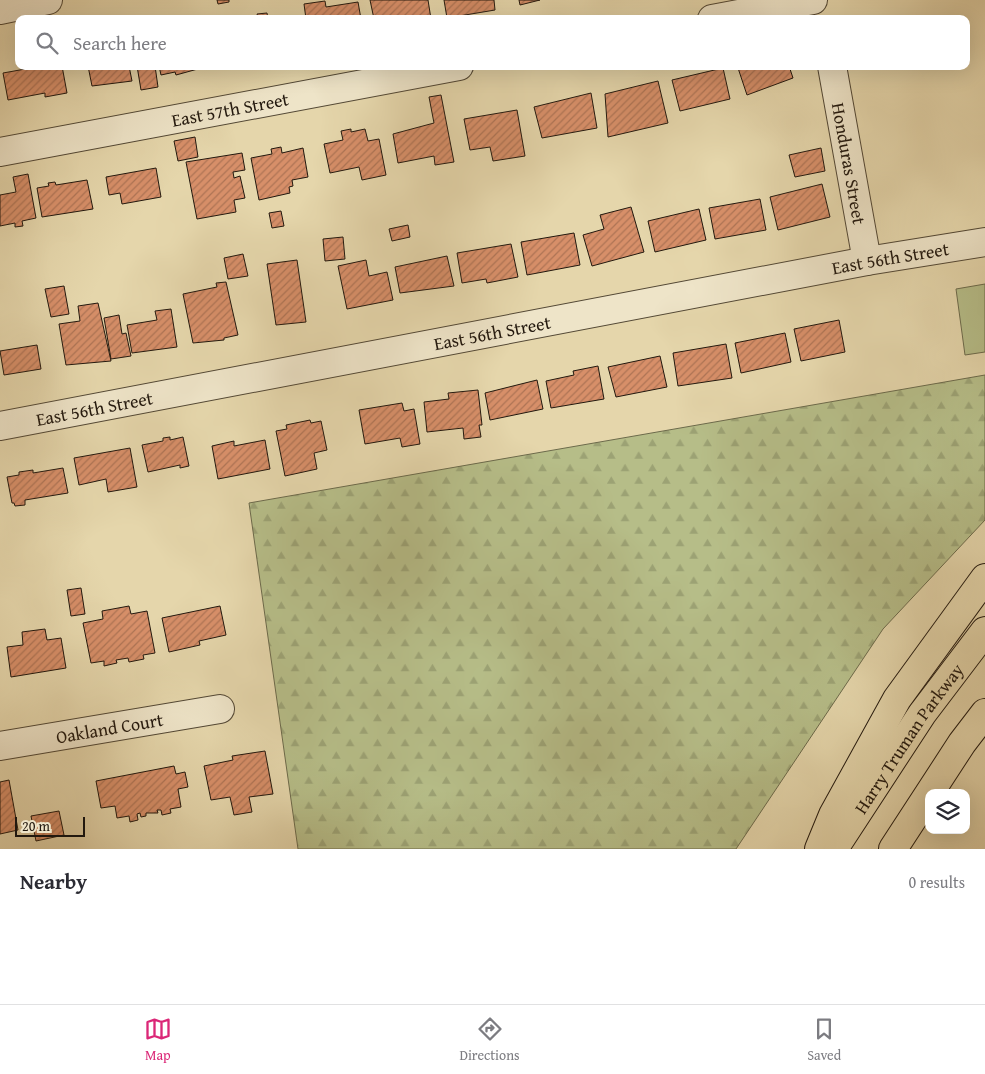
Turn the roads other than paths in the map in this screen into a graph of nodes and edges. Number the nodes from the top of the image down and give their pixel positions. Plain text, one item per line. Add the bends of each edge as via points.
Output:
1 (48, 0) edge
2 (813, 0) edge
3 (821, 0) edge
4 (0, 10) edge
5 (733, 15) edge
6 (823, 15) edge
7 (438, 70) edge
8 (833, 70) edge
9 (0, 152) edge
10 (985, 242) edge
11 (866, 261) junction
12 (0, 426) edge
13 (985, 578) edge
14 (985, 631) edge
15 (220, 709) dead end
16 (985, 713) edge
17 (0, 746) edge
18 (819, 849) edge
19 (834, 849) edge
20 (893, 849) edge

1 - 4 street
2 - 5 street
3 - 6 street
7 - 9 street, East 57th Street
8 - 11 street, Honduras Street
10 - 11 street, East 56th Street
11 - 12 street, East 56th Street
13 - 18 highway via 897,699 833,816
14 - 19 highway, Harry Truman Parkway via 922,714
15 - 17 street, Oakland Court
16 - 20 highway

